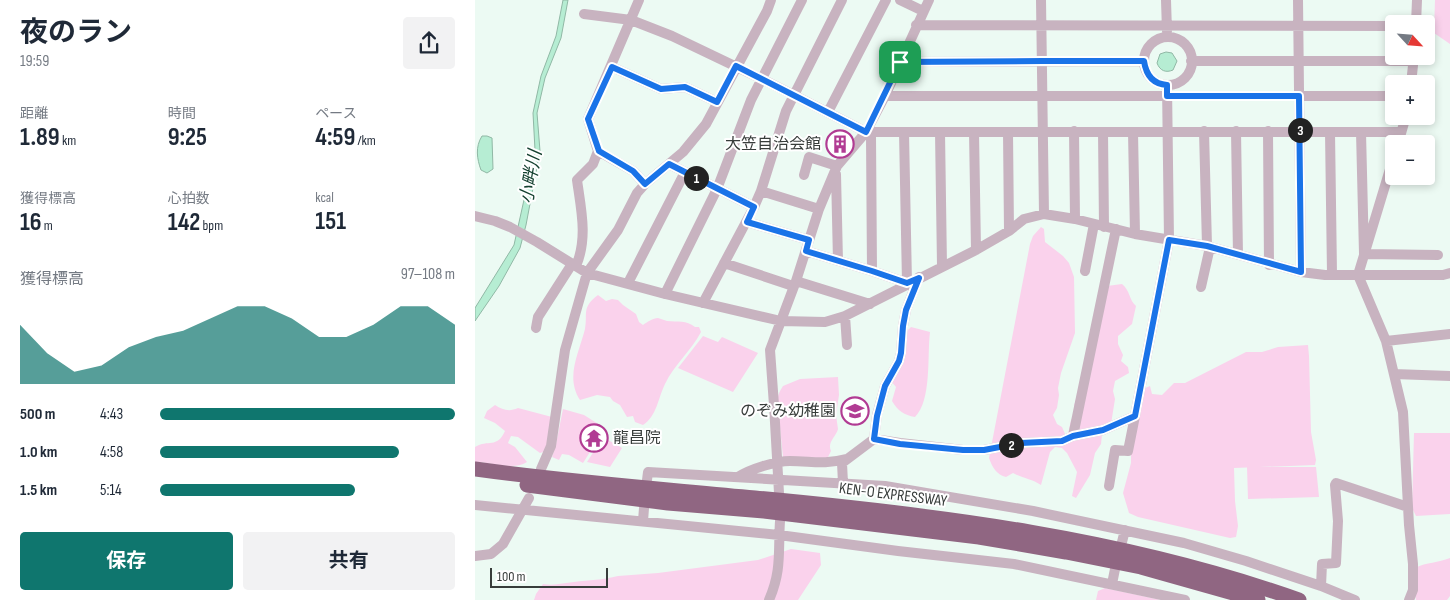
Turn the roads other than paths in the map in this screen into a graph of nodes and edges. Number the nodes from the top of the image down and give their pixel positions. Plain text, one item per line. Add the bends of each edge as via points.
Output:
1 (639, 0) edge
2 (771, 0) edge
3 (802, 0) edge
4 (842, 0) edge
5 (886, 0) edge
6 (899, 0) edge
7 (929, 0) edge
8 (1041, 0) edge
9 (1166, 0) edge
10 (1298, 0) edge
11 (1417, 0) edge
12 (923, 11) junction
13 (584, 14) dead end
14 (1416, 15) edge
15 (631, 20) junction
16 (917, 25) junction
17 (1042, 25) junction
18 (1167, 26) junction
19 (1385, 26) edge
20 (1298, 27) junction
21 (1167, 38) junction
22 (1385, 60) edge
23 (1043, 61) junction
24 (1144, 61) junction
25 (1191, 61) junction
26 (900, 62) junction
27 (1299, 62) junction
28 (736, 66) junction
29 (612, 67) junction
30 (762, 79) junction
31 (1167, 85) junction
32 (795, 95) junction
33 (885, 96) junction
34 (1167, 96) junction
35 (1299, 96) junction
36 (1385, 96) edge
37 (1043, 97) junction
38 (717, 102) junction
39 (828, 112) junction
40 (1403, 125) edge
41 (1074, 131) junction
42 (1204, 131) junction
43 (866, 132) junction
44 (905, 132) junction
45 (940, 132) junction
46 (974, 132) junction
47 (1008, 132) junction
48 (1042, 132) junction
49 (1103, 132) junction
50 (1133, 132) junction
51 (1168, 132) junction
52 (1236, 132) junction
53 (1267, 132) junction
54 (1300, 132) junction
55 (1330, 132) junction
56 (1361, 132) junction
57 (1401, 132) junction
58 (1400, 135) edge
59 (599, 151) junction
60 (669, 164) junction
61 (836, 168) junction
62 (685, 172) junction
63 (804, 175) dead end
64 (645, 184) junction
65 (1385, 185) edge
66 (717, 189) junction
67 (761, 191) junction
68 (754, 207) junction
69 (819, 209) junction
70 (1044, 214) junction
71 (475, 216) edge
72 (1075, 219) junction
73 (747, 222) junction
74 (1099, 225) junction
75 (1116, 229) junction
76 (1009, 231) junction
77 (1135, 234) junction
78 (809, 240) junction
79 (1169, 240) junction
80 (1208, 247) junction
81 (976, 250) junction
82 (806, 251) junction
83 (1364, 254) junction
84 (1439, 255) dead end
85 (1237, 256) junction
86 (838, 261) junction
87 (723, 263) junction
88 (574, 265) junction
89 (1269, 265) junction
90 (941, 266) junction
91 (872, 271) junction
92 (1085, 271) dead end
93 (1301, 272) junction
94 (587, 273) junction
95 (1450, 273) edge
96 (1332, 274) junction
97 (1358, 275) junction
98 (919, 278) junction
99 (795, 283) junction
100 (907, 283) junction
101 (629, 284) junction
102 (1201, 287) dead end
103 (665, 294) junction
104 (703, 303) junction
105 (871, 304) junction
106 (845, 316) junction
107 (781, 321) junction
108 (536, 328) dead end
109 (1450, 334) edge
110 (1386, 341) junction
111 (847, 345) dead end
112 (1394, 374) junction
113 (1450, 376) edge
114 (1135, 416) junction
115 (1073, 436) junction
116 (874, 439) junction
117 (846, 459) junction
118 (778, 463) junction
119 (475, 469) edge
120 (541, 469) dead end
121 (737, 477) junction
122 (475, 479) edge
123 (647, 480) dead end
124 (778, 480) junction
125 (843, 482) junction
126 (1109, 486) dead end
127 (779, 493) dead end
128 (529, 498) dead end
129 (475, 505) edge
130 (644, 508) dead end
131 (1408, 508) junction
132 (521, 510) junction
133 (779, 521) dead end
134 (643, 522) junction
135 (1125, 530) junction
136 (779, 535) junction
137 (1122, 542) dead end
138 (475, 556) edge
139 (1115, 570) dead end
140 (1112, 584) junction
141 (1321, 586) junction
142 (769, 600) edge
143 (1185, 600) edge
144 (1258, 600) edge
145 (1299, 600) edge
146 (1355, 600) edge
147 (1409, 600) edge

1 - 15 street
2 - 28 street
3 - 30 street
4 - 32 street
5 - 39 street
6 - 12 street
7 - 12 street
8 - 17 street
9 - 18 street
10 - 20 street
11 - 14 street
12 - 16 street
13 - 15 street
15 - 28 street
15 - 29 street
16 - 17 street
16 - 26 street
17 - 18 street
17 - 23 street
18 - 20 street
18 - 21 street
19 - 20 street
20 - 27 street
21 - 24 street via 1153,42
21 - 25 street via 1174,38 1187,47
22 - 27 street
23 - 24 street
23 - 26 street
23 - 37 street
24 - 31 street via 1148,76
25 - 27 street
25 - 31 street via 1182,81
26 - 33 street
27 - 35 street
28 - 30 street
28 - 38 street
29 - 38 street via 661,89 685,87
29 - 59 street via 588,119
30 - 32 street
30 - 66 street
31 - 34 street
32 - 39 street
32 - 67 street
33 - 37 street
33 - 43 street
34 - 35 street
34 - 37 street
34 - 51 street
35 - 36 street
35 - 54 street
37 - 48 street
38 - 60 street via 694,140
39 - 43 street
40 - 57 street
41 - 48 street
41 - 49 street
41 - 72 street
42 - 51 street
42 - 52 street
42 - 80 street
43 - 44 street
43 - 61 street
43 - 91 street via 871,136
44 - 45 street
44 - 100 street
45 - 46 street
45 - 90 street
46 - 47 street
46 - 81 street
47 - 48 street
47 - 76 street
48 - 70 street
49 - 50 street
49 - 74 street
50 - 51 street
50 - 77 street
51 - 79 street
52 - 53 street
52 - 85 street
53 - 54 street
53 - 89 street
54 - 55 street
54 - 93 street
55 - 56 street
55 - 96 street
56 - 57 street
56 - 83 street
57 - 58 street
59 - 64 street via 633,171
59 - 88 street via 593,164 577,180 583,230 581,252
60 - 62 street
60 - 64 street
61 - 63 street via 809,157
61 - 69 street
61 - 86 street
62 - 66 street
62 - 101 street
64 - 94 street
65 - 83 street
66 - 68 street
66 - 103 street
67 - 68 street
67 - 69 street
68 - 73 street
69 - 78 street
70 - 72 street
70 - 76 street via 1023,220
71 - 88 street via 510,228
72 - 74 street
73 - 78 street
73 - 87 street
74 - 75 street
74 - 92 street
75 - 77 street
75 - 115 street
76 - 81 street
77 - 79 street
78 - 82 street
79 - 80 street
79 - 114 street
80 - 85 street
80 - 102 street
81 - 90 street
82 - 86 street
82 - 99 street
83 - 84 street
83 - 97 street
85 - 89 street
86 - 91 street
87 - 99 street
87 - 104 street
88 - 94 street
88 - 108 street via 538,317
89 - 93 street
90 - 98 street
91 - 100 street
93 - 96 street
94 - 101 street
94 - 120 street via 565,350 551,446
95 - 97 street
96 - 97 street
97 - 110 street
98 - 100 street
98 - 116 street via 906,310 901,353 885,386
99 - 105 street
99 - 107 street
100 - 105 street
101 - 103 street
103 - 104 street
104 - 107 street
105 - 106 street
106 - 107 street via 825,322
106 - 111 street
107 - 118 street via 770,350
109 - 110 street
110 - 112 street
112 - 113 street
112 - 131 street via 1404,419
114 - 115 street via 1103,430
114 - 126 street via 1128,451 1115,450
115 - 116 street via 1062,441 1021,443 984,450
116 - 117 street
117 - 118 street via 829,464
117 - 125 street via 842,466
118 - 121 street
118 - 124 street
119 - 145 highway, KEN-O EXPRESSWAY via 1006,527 1073,539 1190,567
121 - 123 street via 648,472
121 - 124 street
122 - 144 highway, KEN-O EXPRESSWAY via 979,537 1141,567
124 - 125 street
124 - 127 street
125 - 135 street via 1033,510
128 - 132 street
129 - 132 street
130 - 134 street
131 - 141 street via 1335,484 1338,521 1336,563 1322,564
131 - 147 street via 1413,564 1413,590
132 - 134 street
132 - 138 street via 503,544 491,554
133 - 136 street
134 - 136 street
135 - 137 street
135 - 141 street via 1184,543
136 - 140 street via 1014,564
136 - 142 street via 779,570
139 - 140 street
140 - 143 street
141 - 146 street

